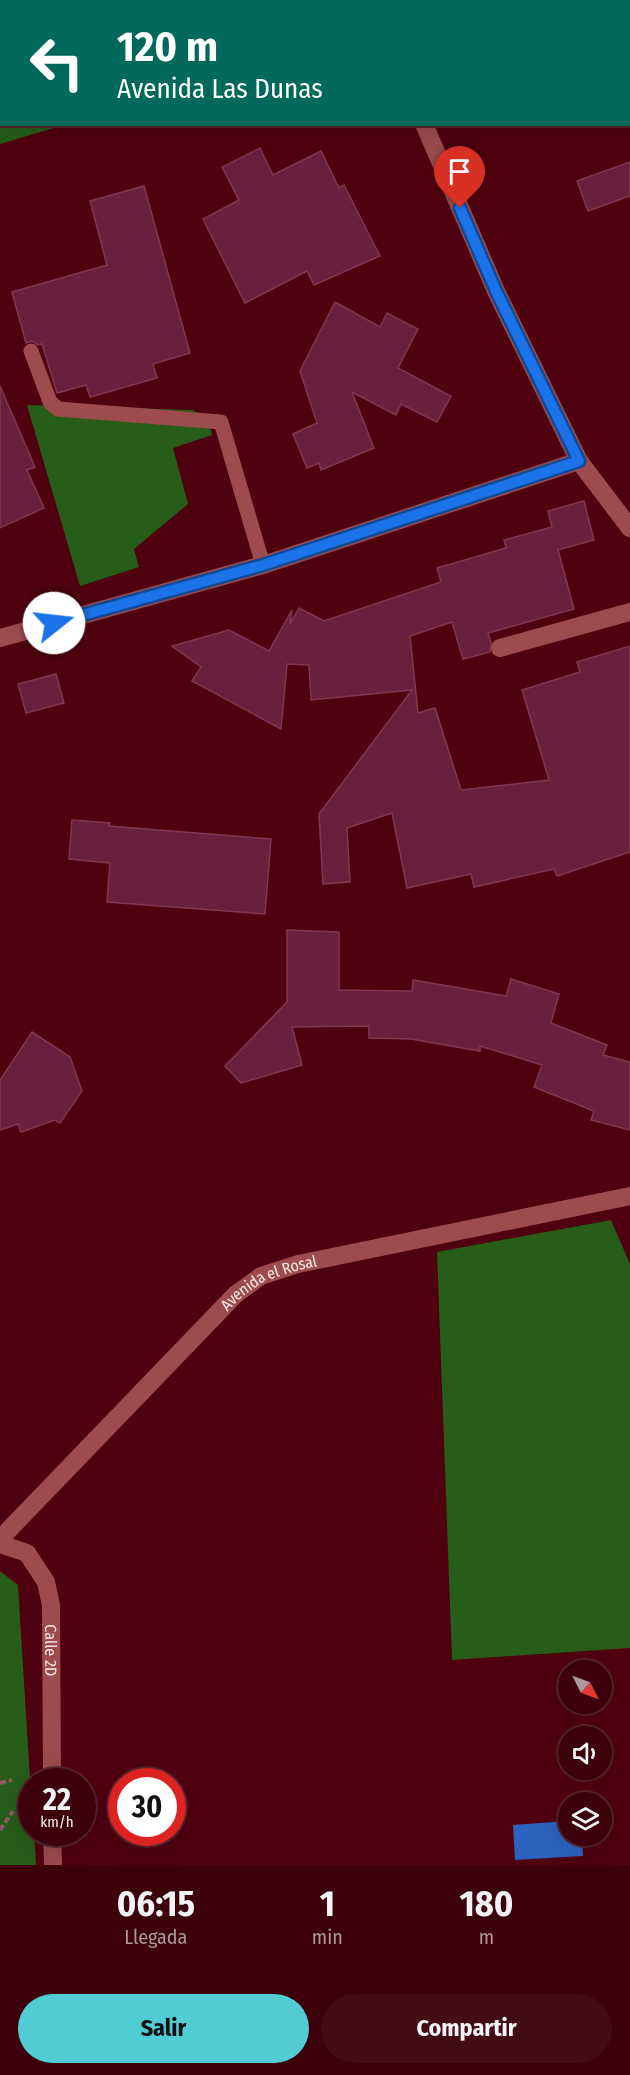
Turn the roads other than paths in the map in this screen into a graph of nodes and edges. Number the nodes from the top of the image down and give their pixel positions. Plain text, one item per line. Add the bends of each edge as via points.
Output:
1 (425, 126) edge
2 (31, 351) dead end
3 (579, 461) junction
4 (630, 528) edge
5 (263, 565) junction
6 (630, 612) edge
7 (0, 638) edge
8 (500, 648) dead end
9 (630, 1196) edge
10 (0, 1539) edge
11 (0, 1544) edge
12 (52, 1768) edge
13 (52, 1846) edge
14 (53, 1865) edge

1 - 3 street via 496,291
2 - 5 lane via 50,402 58,409 221,422
3 - 4 street
3 - 5 street
5 - 7 street
6 - 8 street
9 - 10 street, Avenida el Rosal via 298,1264 261,1276 236,1294
11 - 12 street, Calle 2D via 27,1553 46,1582 51,1605
13 - 14 street

